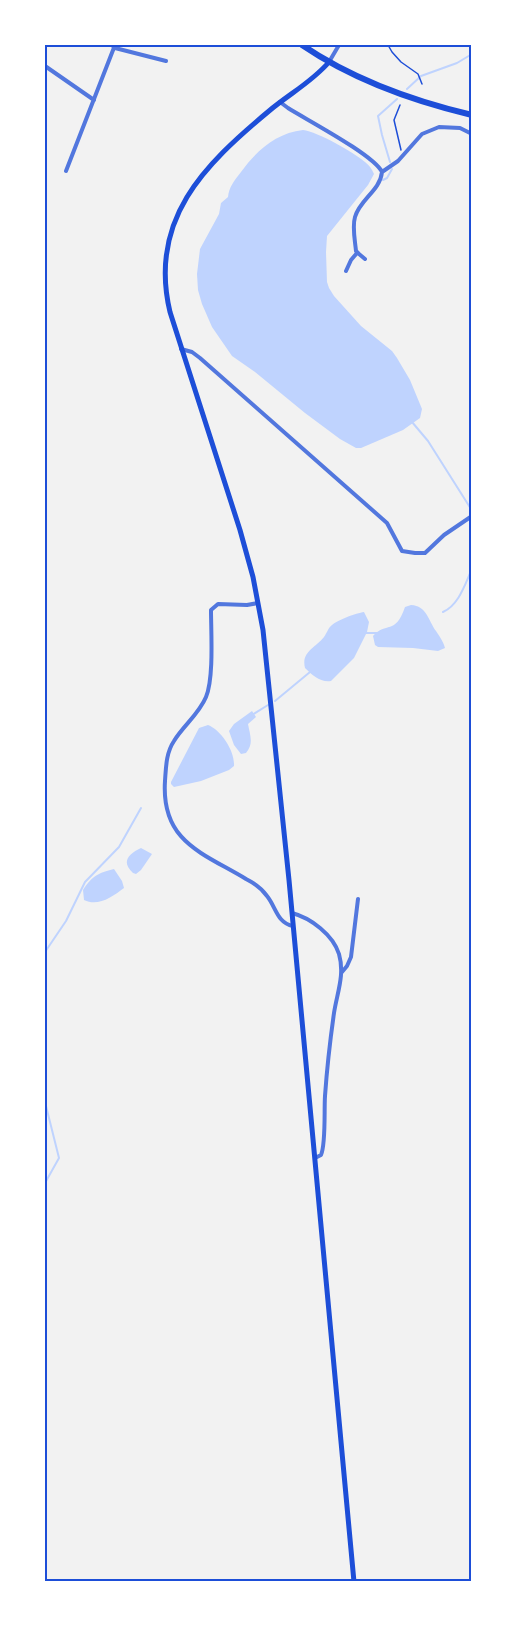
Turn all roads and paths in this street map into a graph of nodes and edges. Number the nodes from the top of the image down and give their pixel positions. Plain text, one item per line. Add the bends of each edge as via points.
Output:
1 (302, 45) edge
2 (339, 45) edge
3 (388, 45) edge
4 (114, 46) edge
5 (166, 61) dead end
6 (329, 62) junction
7 (45, 66) edge
8 (422, 84) dead end
9 (94, 100) junction
10 (280, 102) junction
11 (399, 105) dead end
12 (472, 115) edge
13 (472, 134) edge
14 (403, 156) junction
15 (66, 171) dead end
16 (382, 172) junction
17 (357, 253) junction
18 (365, 259) dead end
19 (346, 271) dead end
20 (181, 349) junction
21 (472, 516) edge
22 (259, 603) junction
23 (358, 899) dead end
24 (292, 913) junction
25 (293, 926) junction
26 (342, 972) junction
27 (315, 1158) junction
28 (354, 1582) edge

1 - 6 main road
2 - 6 street
3 - 8 path via 401,62 418,74
4 - 5 street
4 - 9 street
6 - 10 main road
6 - 12 main road via 398,92
7 - 9 street
9 - 15 street
10 - 16 street via 361,153
10 - 20 main road via 208,168 176,217 165,272 168,304
11 - 14 path via 394,123
13 - 14 street via 460,128 439,127 422,134
14 - 16 street
16 - 17 street via 379,183 355,217
17 - 18 street
17 - 19 street
20 - 21 street via 200,358 387,522 402,551 425,553
20 - 22 main road via 240,530
22 - 24 main road
22 - 25 street via 218,604 211,610 207,696 173,742 167,758 164,796 168,815 183,840 257,886 273,903 282,921
23 - 26 street via 351,957
24 - 25 main road
24 - 26 street via 330,937
25 - 27 main road
26 - 27 street via 329,1054 324,1149
27 - 28 main road

